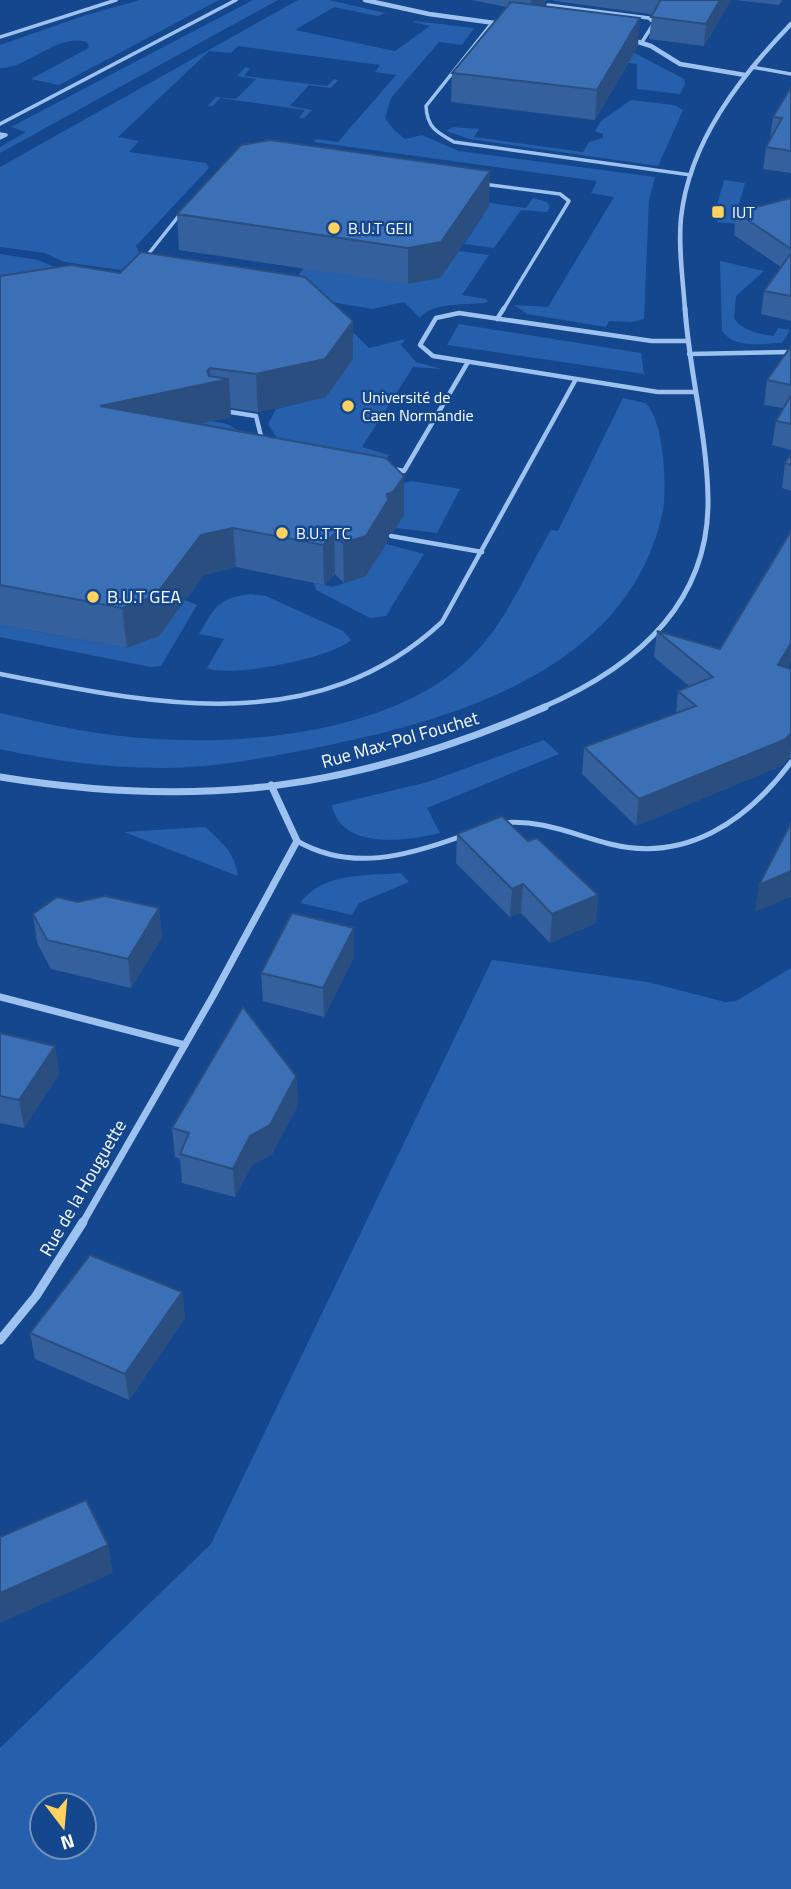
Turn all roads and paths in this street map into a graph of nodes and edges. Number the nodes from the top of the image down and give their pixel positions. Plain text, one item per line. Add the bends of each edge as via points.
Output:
1 (116, 0) edge
2 (236, 0) edge
3 (365, 0) edge
4 (551, 0) edge
5 (548, 5) junction
6 (542, 13) edge
7 (492, 23) junction
8 (791, 24) edge
9 (505, 25) edge
10 (0, 37) edge
11 (620, 39) edge
12 (642, 42) junction
13 (752, 68) junction
14 (791, 74) edge
15 (745, 75) junction
16 (0, 124) edge
17 (691, 175) junction
18 (479, 183) edge
19 (187, 206) edge
20 (143, 260) edge
21 (497, 319) junction
22 (687, 341) junction
23 (791, 352) edge
24 (689, 354) junction
25 (468, 362) junction
26 (576, 379) junction
27 (694, 392) junction
28 (214, 410) edge
29 (271, 446) edge
30 (391, 469) edge
31 (391, 536) edge
32 (482, 552) junction
33 (0, 674) edge
34 (791, 762) edge
35 (0, 777) edge
36 (271, 785) junction
37 (495, 824) edge
38 (464, 835) edge
39 (297, 841) junction
40 (0, 997) edge
41 (185, 1045) junction
42 (0, 1340) edge

1 - 10 lane
2 - 16 lane
3 - 7 street
4 - 5 lane
5 - 6 lane
5 - 12 lane via 649,18 654,23
7 - 9 street
7 - 17 lane via 426,106 427,121 439,135 498,150
8 - 13 street, Rue Max-Pol Fouchet
11 - 12 street
12 - 15 street via 680,64
13 - 14 lane
13 - 15 street, Rue Max-Pol Fouchet
15 - 17 street, Rue Max-Pol Fouchet via 719,113
17 - 22 street, Rue Max-Pol Fouchet via 681,221
18 - 21 lane via 560,194 569,201
19 - 20 lane
21 - 22 lane via 652,341
21 - 25 lane via 460,313 436,318 420,345 433,356
22 - 24 street, Rue Max-Pol Fouchet
23 - 24 lane
24 - 27 street, Rue Max-Pol Fouchet
25 - 26 lane
25 - 30 lane via 404,471
26 - 27 lane
26 - 32 lane
27 - 36 street, Rue Max-Pol Fouchet via 709,497 703,547 671,612 634,654 610,674 568,696 475,735 377,764
28 - 29 lane via 256,416 260,436
31 - 32 lane
32 - 33 lane via 442,622 422,644 394,663 320,690 261,700 174,703
34 - 37 lane via 764,799 739,821 681,846 638,849 610,845 552,824
35 - 36 street, Rue Max-Pol Fouchet via 162,794
36 - 39 street
38 - 39 lane via 416,852 368,858 330,855
39 - 41 street, Rue de la Houguette
40 - 41 street
41 - 42 street, Rue de la Houguette via 47,1281

